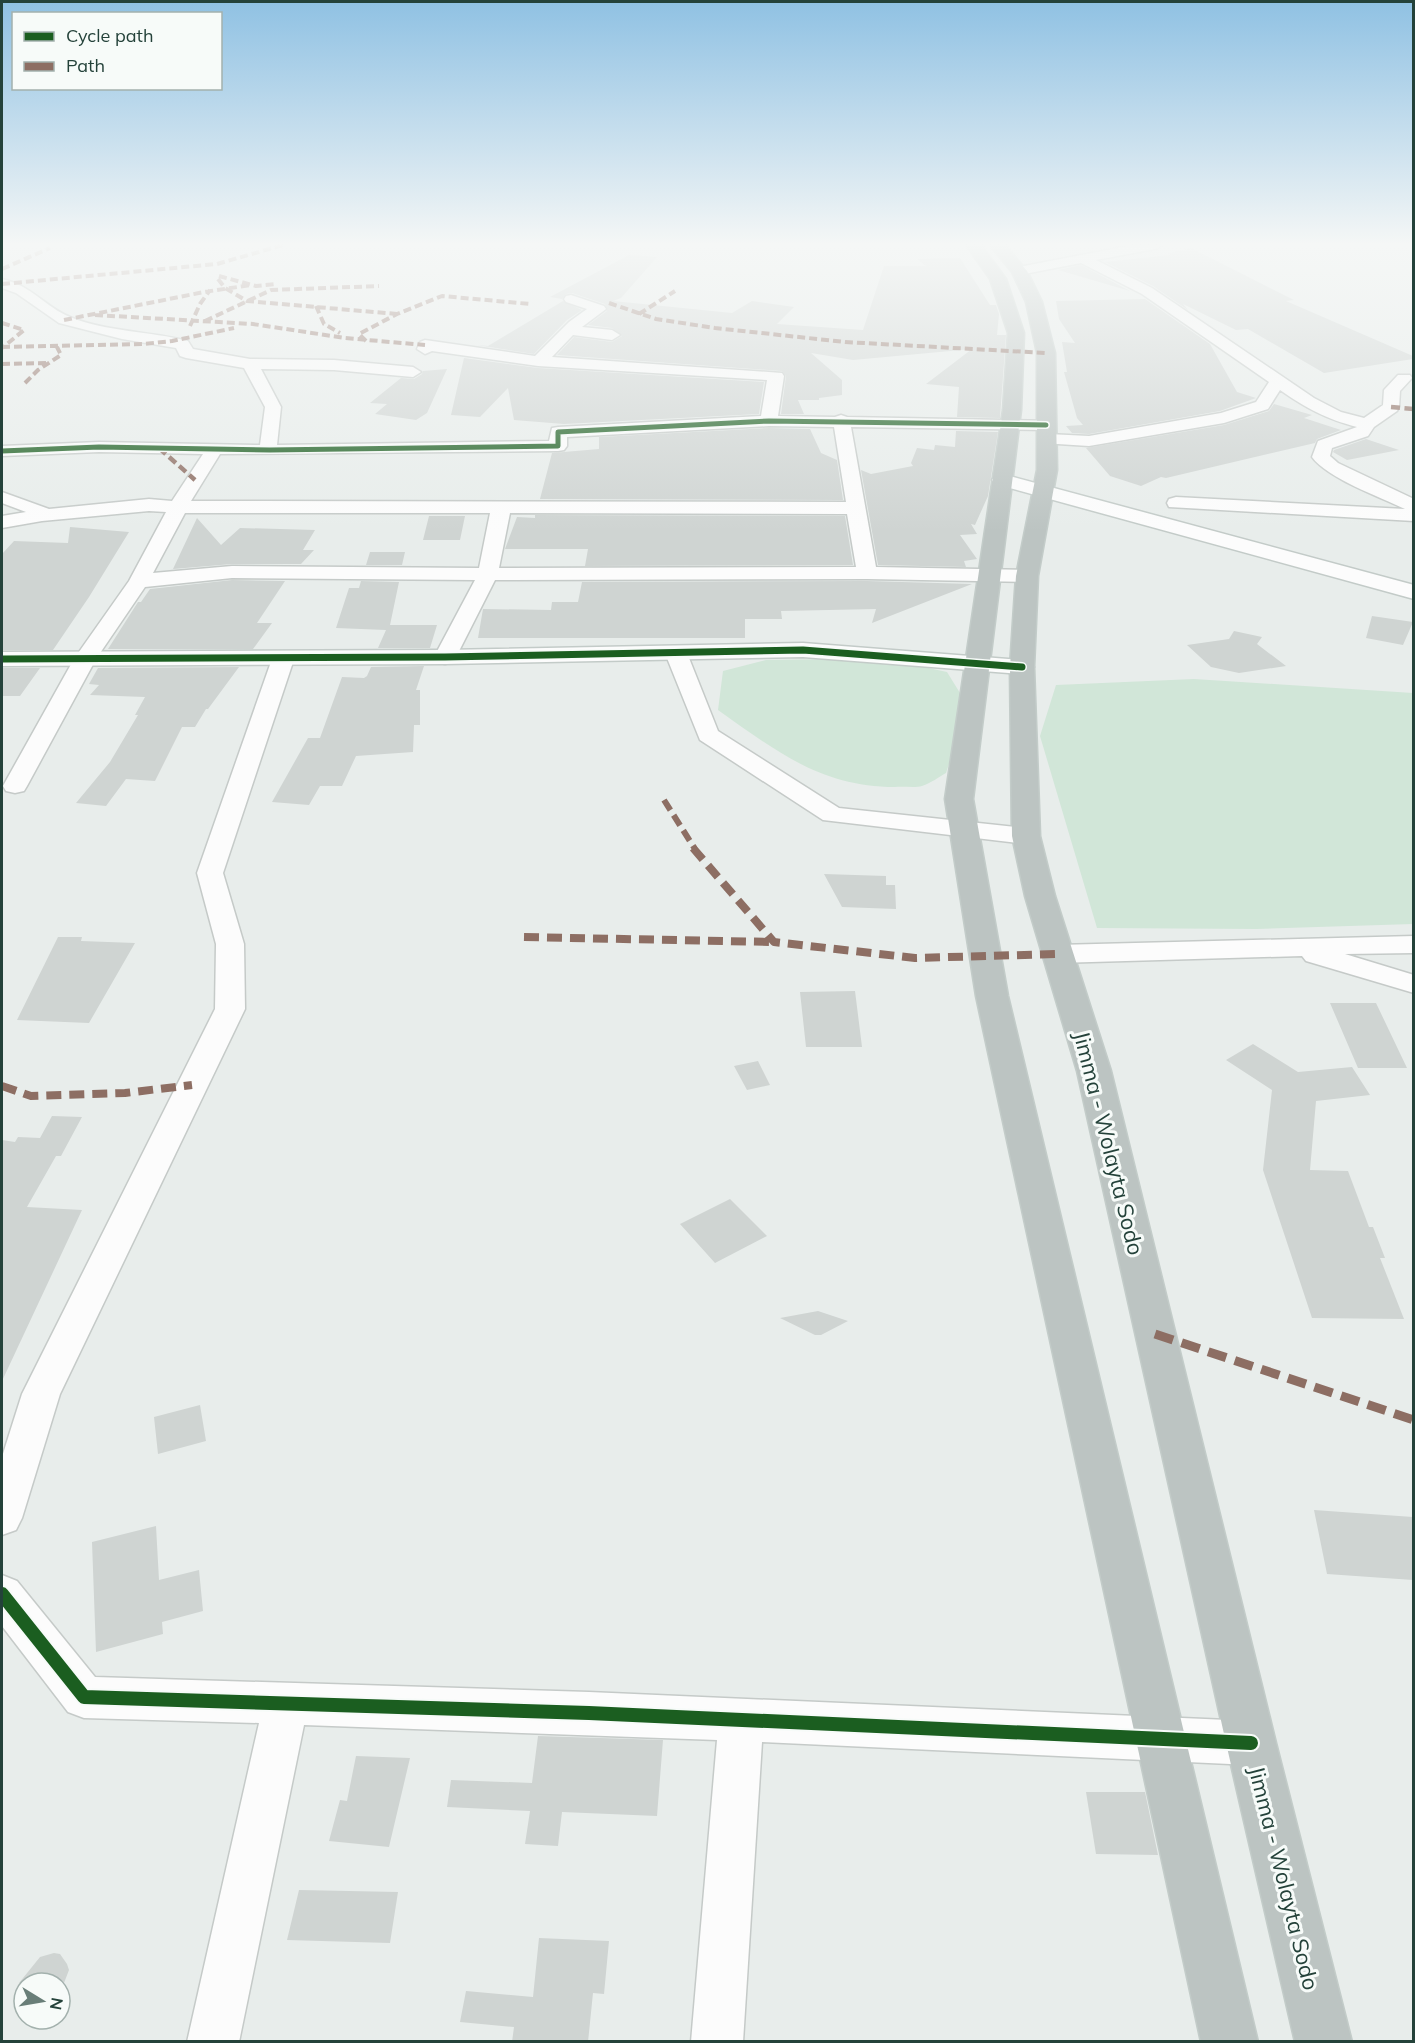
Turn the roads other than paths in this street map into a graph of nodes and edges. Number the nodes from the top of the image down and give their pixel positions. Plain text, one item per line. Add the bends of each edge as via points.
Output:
1 (161, 340) edge
2 (561, 340) edge
3 (1016, 340) edge
4 (1043, 340) edge
5 (1220, 340) edge
6 (425, 350) dead end
7 (538, 361) junction
8 (250, 364) junction
9 (413, 372) dead end
10 (1404, 378) dead end
11 (1278, 380) junction
12 (841, 420) junction
13 (770, 421) junction
14 (1010, 423) junction
15 (1367, 424) junction
16 (215, 449) junction
17 (270, 450) junction
18 (2, 451) edge
19 (1051, 460) junction
20 (1003, 470) junction
21 (2, 497) edge
22 (1154, 497) dead end
23 (1176, 503) junction
24 (1413, 506) edge
25 (178, 507) junction
26 (501, 508) junction
27 (856, 508) junction
28 (47, 514) junction
29 (1413, 515) edge
30 (2, 522) edge
31 (1266, 528) dead end
32 (867, 573) junction
33 (488, 574) junction
34 (989, 576) junction
35 (1026, 576) junction
36 (139, 582) junction
37 (1413, 592) edge
38 (676, 653) junction
39 (445, 657) junction
40 (2, 659) edge
41 (85, 659) junction
42 (283, 659) junction
43 (977, 663) junction
44 (1022, 667) junction
45 (15, 786) dead end
46 (964, 829) junction
47 (1026, 836) junction
48 (1413, 944) edge
49 (1291, 948) junction
50 (1057, 954) junction
51 (1410, 988) edge
52 (2, 1518) edge
53 (2, 1594) edge
54 (286, 1704) junction
55 (741, 1721) junction
56 (1161, 1739) junction
57 (1251, 1743) junction
58 (213, 2042) edge
59 (717, 2042) edge
60 (1230, 2042) edge
61 (1324, 2042) edge

1 - 8 street via 183,344 186,353
2 - 7 street
3 - 14 highway
4 - 19 highway, Jimma - Wolayta Sodo
5 - 11 street
6 - 7 street via 425,345
7 - 13 street via 776,376
8 - 9 street via 334,365
8 - 17 street via 273,407
10 - 15 street via 1392,390 1390,407
11 - 15 street via 1335,416
11 - 19 street via 1262,405 1224,418 1089,441
12 - 13 street
12 - 14 street
12 - 27 street
13 - 17 street via 558,432 558,446
14 - 19 street
14 - 20 highway
15 - 24 street via 1362,432 1324,445 1321,457 1332,467
16 - 17 street
16 - 18 street via 99,447
16 - 25 street
19 - 20 street
19 - 35 highway, Jimma - Wolayta Sodo
19 - 37 street
20 - 34 highway
21 - 28 street
22 - 23 street
23 - 29 street
23 - 31 street
25 - 26 street
25 - 28 street via 149,505
25 - 36 street
26 - 27 street
26 - 33 street
27 - 32 street
28 - 30 street
32 - 33 street
32 - 34 street
33 - 36 street via 232,572
33 - 39 street
34 - 35 street
34 - 43 highway
35 - 44 highway, Jimma - Wolayta Sodo
36 - 41 street
38 - 39 street
38 - 43 street via 803,650
38 - 46 street via 708,735 832,815
39 - 42 street
40 - 41 street
41 - 42 street
41 - 45 street
42 - 52 street via 210,873 230,944 230,1009 41,1394
43 - 44 street
43 - 46 highway via 959,799
44 - 47 highway, Jimma - Wolayta Sodo
46 - 47 street
46 - 56 highway via 992,996
47 - 50 highway, Jimma - Wolayta Sodo
48 - 49 street
49 - 50 street
49 - 51 street
50 - 57 highway, Jimma - Wolayta Sodo via 1094,1071
53 - 54 street via 84,1697
54 - 55 street
54 - 58 street
55 - 56 street
55 - 59 street
56 - 57 street
56 - 60 highway
57 - 61 highway, Jimma - Wolayta Sodo

